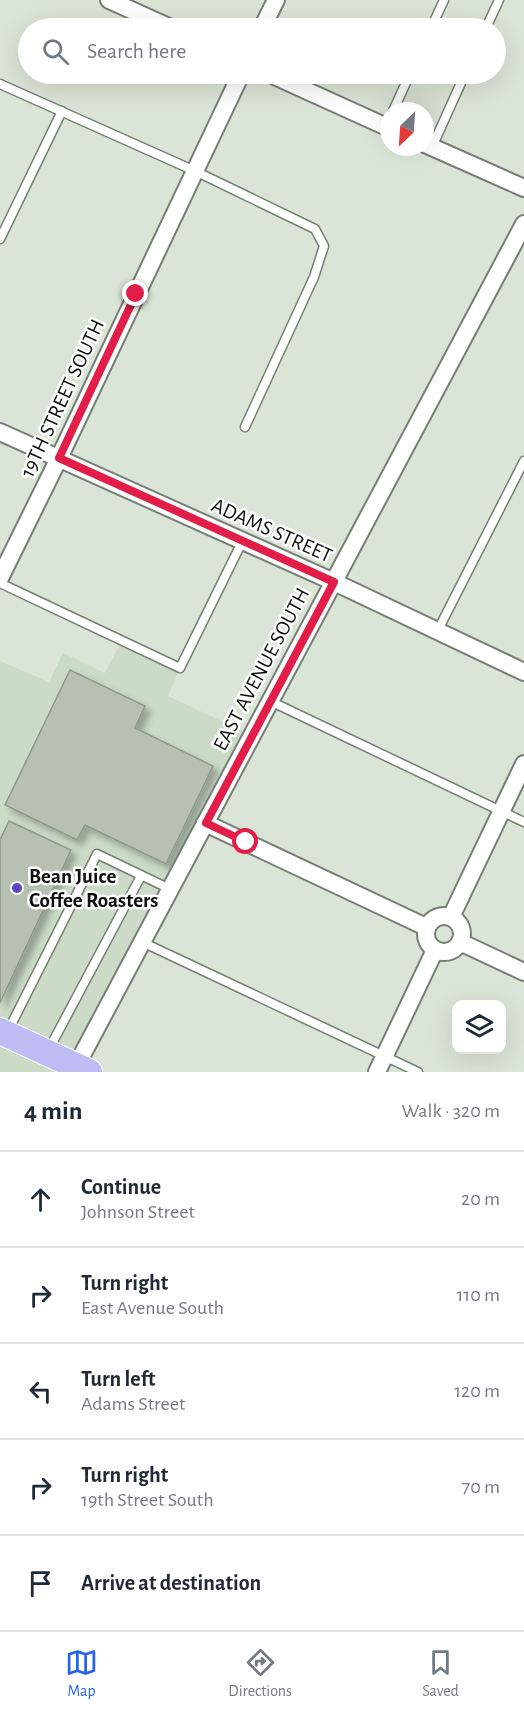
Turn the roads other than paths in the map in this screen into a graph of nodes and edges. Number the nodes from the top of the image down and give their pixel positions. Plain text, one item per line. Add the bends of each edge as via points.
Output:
1 (276, 0) edge
2 (444, 0) edge
3 (499, 0) edge
4 (115, 1) edge
5 (150, 18) edge
6 (267, 18) edge
7 (436, 18) edge
8 (491, 18) edge
9 (0, 84) edge
10 (236, 84) edge
11 (295, 84) edge
12 (406, 84) edge
13 (460, 84) edge
14 (397, 102) edge
15 (62, 111) junction
16 (380, 117) edge
17 (434, 134) edge
18 (434, 149) edge
19 (195, 171) junction
20 (524, 188) edge
21 (524, 224) edge
22 (0, 239) edge
23 (246, 427) dead end
24 (0, 432) edge
25 (59, 458) junction
26 (524, 461) edge
27 (242, 542) junction
28 (0, 580) edge
29 (334, 582) junction
30 (437, 632) junction
31 (524, 672) edge
32 (270, 701) junction
33 (524, 764) edge
34 (501, 811) junction
35 (524, 822) edge
36 (206, 823) junction
37 (141, 876) junction
38 (170, 890) junction
39 (451, 917) junction
40 (426, 927) junction
41 (141, 942) junction
42 (460, 942) junction
43 (435, 950) junction
44 (524, 972) edge
45 (3, 1032) edge
46 (47, 1052) junction
47 (384, 1056) junction
48 (79, 1070) edge
49 (376, 1072) edge
50 (417, 1072) edge

1 - 6 street
2 - 7 lane
3 - 8 lane
4 - 5 street
9 - 15 lane
10 - 19 street, 19TH STREET SOUTH
11 - 16 street
12 - 14 lane
13 - 17 lane
15 - 19 lane
15 - 22 lane
18 - 20 street
19 - 23 lane via 315,229 324,246 314,277
19 - 25 street, 19TH STREET SOUTH
21 - 29 street, EAST AVENUE SOUTH
24 - 25 street, ADAMS STREET
25 - 27 street, ADAMS STREET
25 - 28 street, 19TH STREET SOUTH
26 - 30 lane
27 - 28 lane via 180,668
27 - 29 street, ADAMS STREET
29 - 30 street, ADAMS STREET
29 - 32 street, EAST AVENUE SOUTH
30 - 31 street, ADAMS STREET
32 - 34 lane
32 - 36 street, EAST AVENUE SOUTH
33 - 34 street
34 - 35 lane
34 - 39 street
36 - 38 street, EAST AVENUE SOUTH
36 - 40 street
37 - 38 lane
37 - 45 lane via 97,854
37 - 46 lane
38 - 41 street, EAST AVENUE SOUTH
39 - 40 street via 439,916
39 - 42 street via 462,931
40 - 43 street via 428,943
41 - 47 lane
41 - 48 street, EAST AVENUE SOUTH
42 - 43 street via 446,952
42 - 44 street
43 - 47 street
45 - 46 main road
46 - 48 main road
47 - 49 street
47 - 50 lane

